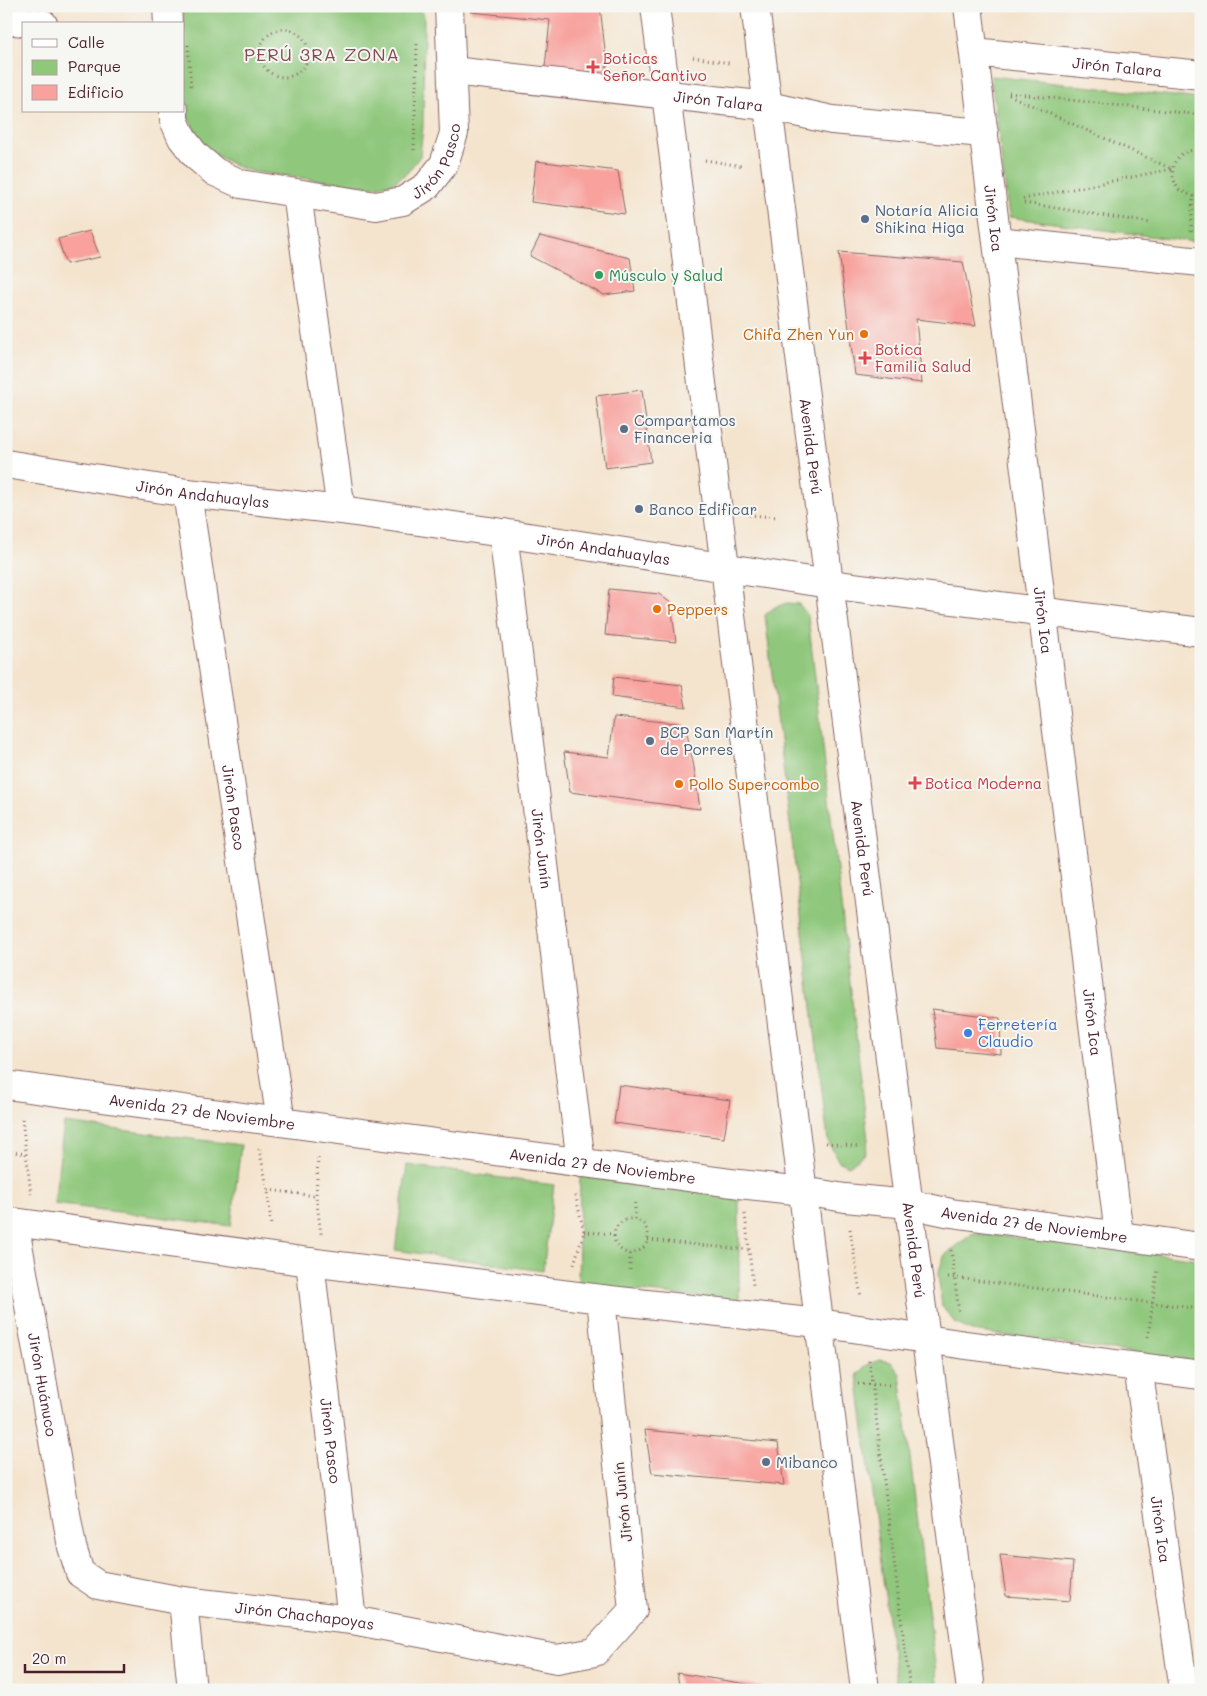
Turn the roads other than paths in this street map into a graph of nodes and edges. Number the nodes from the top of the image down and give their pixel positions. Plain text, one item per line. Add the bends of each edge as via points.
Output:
1 (167, 6) edge
2 (449, 6) edge
3 (655, 6) edge
4 (756, 6) edge
5 (968, 6) edge
6 (6, 20) edge
7 (24, 22) edge
8 (174, 22) edge
9 (974, 52) junction
10 (452, 71) junction
11 (1201, 75) edge
12 (667, 96) junction
13 (768, 106) junction
14 (178, 112) edge
15 (984, 133) junction
16 (297, 194) junction
17 (997, 241) junction
18 (1201, 262) edge
19 (6, 464) edge
20 (187, 493) junction
21 (341, 510) junction
22 (503, 533) junction
23 (725, 568) junction
24 (829, 584) junction
25 (1043, 612) junction
26 (1201, 632) edge
27 (12, 1086) edge
28 (280, 1122) junction
29 (574, 1162) junction
30 (803, 1191) junction
31 (908, 1204) junction
32 (18, 1222) edge
33 (1119, 1235) junction
34 (1201, 1246) edge
35 (318, 1263) junction
36 (601, 1299) junction
37 (819, 1322) junction
38 (926, 1338) junction
39 (1142, 1357) junction
40 (1201, 1375) edge
41 (72, 1547) joint
42 (182, 1601) junction
43 (352, 1620) junction
44 (556, 1659) joint
45 (192, 1690) edge
46 (865, 1690) edge
47 (971, 1690) edge
48 (1184, 1690) edge

1 - 8 street
2 - 10 street, Jirón Pasco
3 - 12 street
4 - 13 street, Avenida Perú
5 - 9 street, Jirón Ica
6 - 7 street
9 - 11 street, Jirón Talara
9 - 15 street, Jirón Ica
10 - 12 street, Jirón Talara
10 - 16 street, Jirón Pasco via 454,133 444,164 427,186 403,201 376,206
12 - 13 street, Jirón Talara
12 - 23 street
13 - 15 street, Jirón Talara via 832,120
13 - 24 street, Avenida Perú
14 - 16 street, Jirón Pasco via 174,120 182,138 215,172 241,184
15 - 17 street, Jirón Ica
16 - 21 street
17 - 18 street
17 - 25 street, Jirón Ica
19 - 20 street, Jirón Andahuaylas
20 - 21 street, Jirón Andahuaylas
20 - 28 street, Jirón Pasco
21 - 22 street, Jirón Andahuaylas
22 - 23 street, Jirón Andahuaylas
22 - 29 street, Jirón Junín
23 - 24 street, Jirón Andahuaylas
23 - 30 street
24 - 25 street, Jirón Andahuaylas
24 - 31 street, Avenida Perú
25 - 26 street, Jirón Andahuaylas
25 - 33 street, Jirón Ica
27 - 28 street, Avenida 27 de Noviembre
28 - 29 street, Avenida 27 de Noviembre
29 - 30 street, Avenida 27 de Noviembre
30 - 31 street, Avenida 27 de Noviembre
30 - 37 street
31 - 33 street, Avenida 27 de Noviembre
31 - 38 street, Avenida Perú
32 - 35 street
32 - 41 street, Jirón Huánuco
33 - 34 street, Avenida 27 de Noviembre
35 - 36 street
35 - 43 street, Jirón Pasco
36 - 37 street
36 - 44 street, Jirón Junín via 633,1610 595,1652
37 - 38 street
37 - 46 street
38 - 39 street
38 - 47 street, Avenida Perú
39 - 40 street
39 - 48 street, Jirón Ica
41 - 42 street, Jirón Chachapoyas via 80,1573 98,1584
42 - 43 street, Jirón Chachapoyas
42 - 45 street
43 - 44 street, Jirón Chachapoyas

